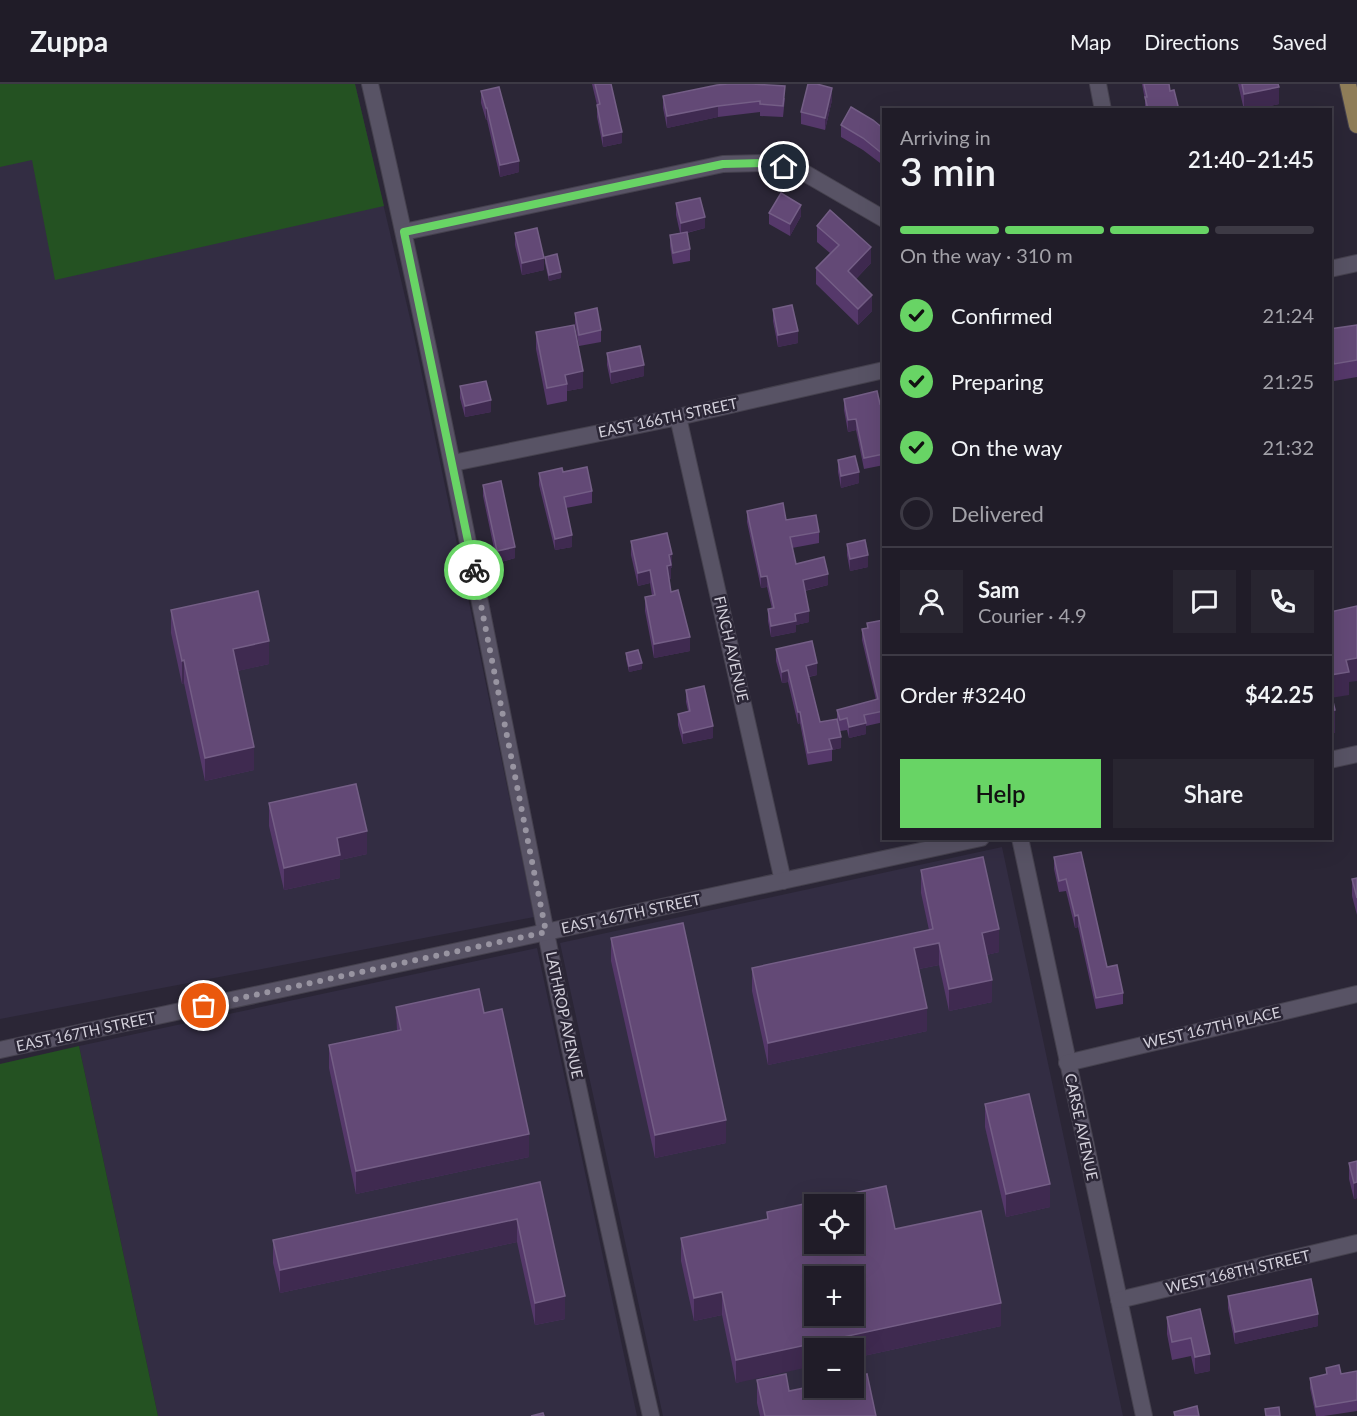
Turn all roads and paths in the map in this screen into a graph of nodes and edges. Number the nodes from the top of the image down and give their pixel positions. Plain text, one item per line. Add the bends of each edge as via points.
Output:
1 (370, 84) edge
2 (1098, 84) edge
3 (1348, 84) edge
4 (1103, 108) edge
5 (1357, 125) edge
6 (882, 218) edge
7 (404, 232) junction
8 (1357, 263) edge
9 (1332, 269) edge
10 (882, 370) edge
11 (678, 417) junction
12 (453, 463) junction
13 (1357, 754) edge
14 (1332, 760) edge
15 (972, 840) edge
16 (1020, 840) edge
17 (783, 881) junction
18 (546, 932) junction
19 (1357, 994) edge
20 (0, 1050) edge
21 (1067, 1062) junction
22 (1357, 1244) edge
23 (1119, 1300) junction
24 (651, 1416) edge
25 (1144, 1416) edge

1 - 7 street, LATHROP AVENUE
2 - 4 street
3 - 5 main road
6 - 7 street via 803,172 765,163 723,164
7 - 12 street, LATHROP AVENUE
8 - 9 street
10 - 11 street, EAST 166TH STREET
11 - 12 street, EAST 166TH STREET
11 - 17 street, FINCH AVENUE
12 - 18 street, LATHROP AVENUE
13 - 14 street
15 - 17 street, EAST 167TH STREET
16 - 21 street, CARSE AVENUE
17 - 18 street, EAST 167TH STREET
18 - 20 street, EAST 167TH STREET
18 - 24 street, LATHROP AVENUE
19 - 21 street, WEST 167TH PLACE
21 - 23 street, CARSE AVENUE
22 - 23 street, WEST 168TH STREET
23 - 25 street, CARSE AVENUE

